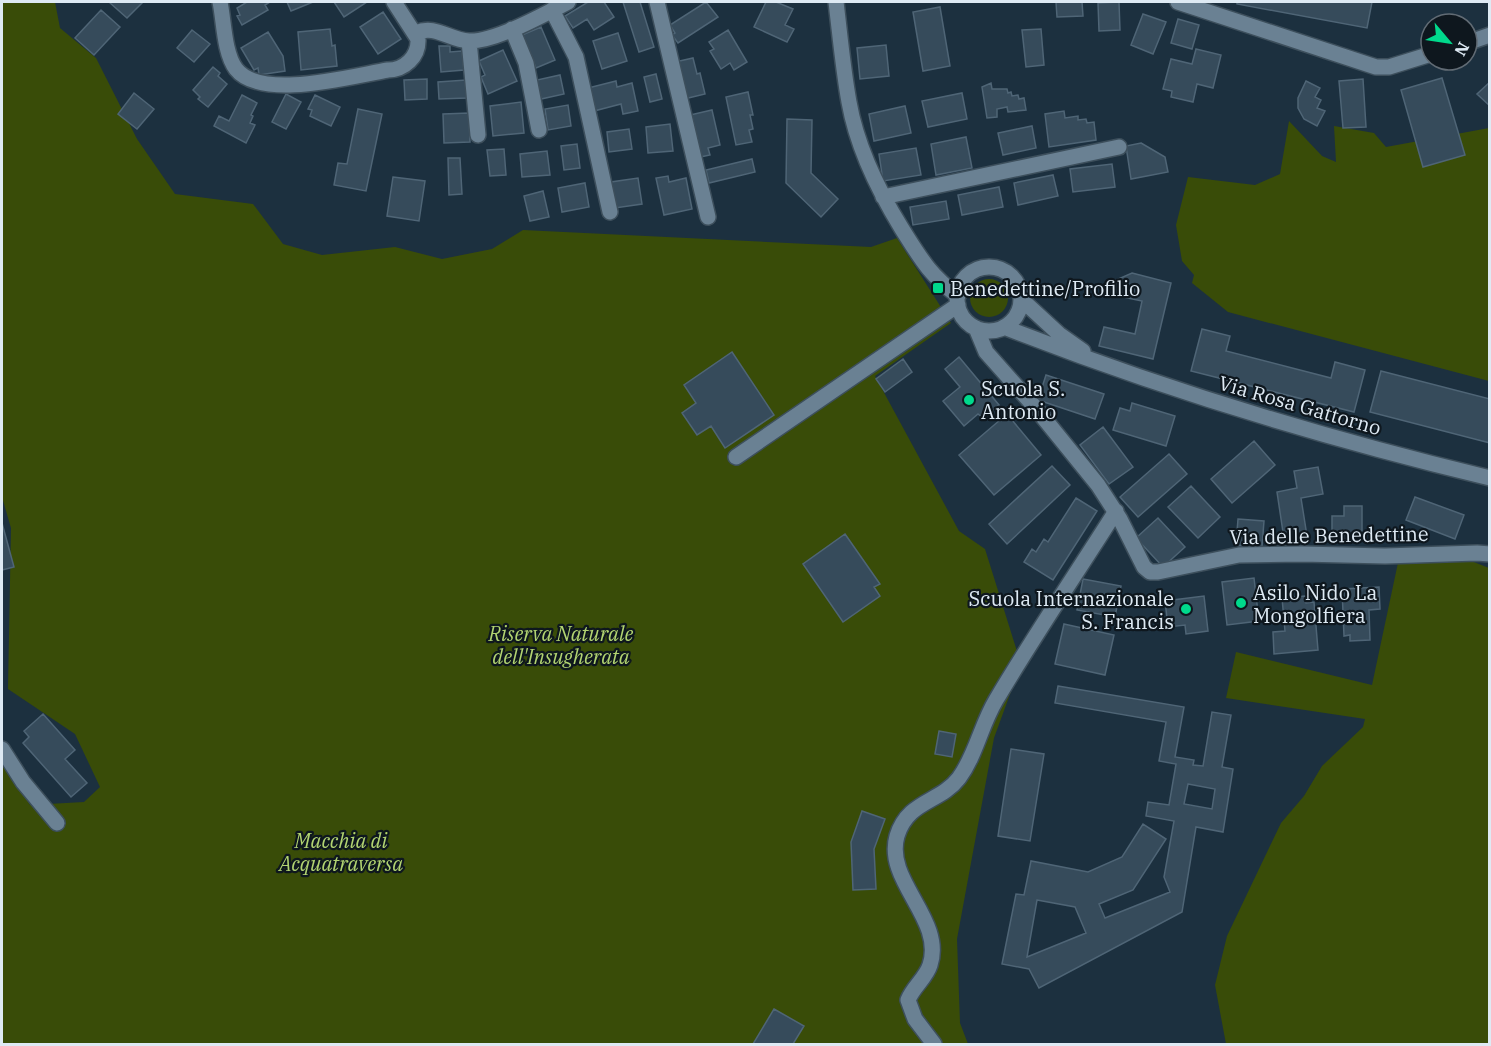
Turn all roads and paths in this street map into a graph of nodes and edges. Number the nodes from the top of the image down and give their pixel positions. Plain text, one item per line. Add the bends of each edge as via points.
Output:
1 (393, 2) edge
2 (568, 2) edge
3 (657, 2) edge
4 (836, 2) edge
5 (1178, 2) edge
6 (221, 3) edge
7 (552, 10) junction
8 (512, 29) junction
9 (416, 33) junction
10 (469, 41) junction
11 (1419, 58) edge
12 (539, 130) dead end
13 (477, 135) dead end
14 (1119, 147) dead end
15 (883, 197) junction
16 (610, 212) dead end
17 (708, 217) dead end
18 (1021, 299) junction
19 (958, 301) junction
20 (1004, 327) junction
21 (976, 328) junction
22 (1102, 364) junction
23 (736, 457) dead end
24 (1490, 478) edge
25 (1116, 511) junction
26 (1490, 554) edge
27 (2, 749) edge
28 (57, 823) dead end
29 (934, 1044) edge

1 - 9 street
2 - 7 street
3 - 17 street
4 - 15 street via 849,103
5 - 11 street via 1376,67
6 - 9 street via 230,57 247,79 261,84 299,85 398,70 416,53
7 - 8 street
7 - 16 street via 576,57
8 - 10 street
8 - 12 street via 525,63
9 - 10 street via 429,29
10 - 13 street
14 - 15 street
15 - 19 street via 931,273
18 - 19 street via 1015,280 990,267 979,268 967,276 960,285
18 - 20 street via 1017,313
18 - 22 street, Via Rosa Gattorno via 1059,334
19 - 21 street via 963,317
19 - 23 street
20 - 21 street
20 - 22 street, Via Rosa Gattorno
21 - 25 street, Via delle Benedettine via 986,352 1068,447
22 - 24 street, Via Rosa Gattorno via 1259,415
25 - 26 street, Via delle Benedettine via 1139,559 1153,572 1239,555
25 - 29 street via 995,701 961,776 947,790 912,810 898,834 899,867 927,926 931,947 928,969 908,1000 915,1019
27 - 28 street

